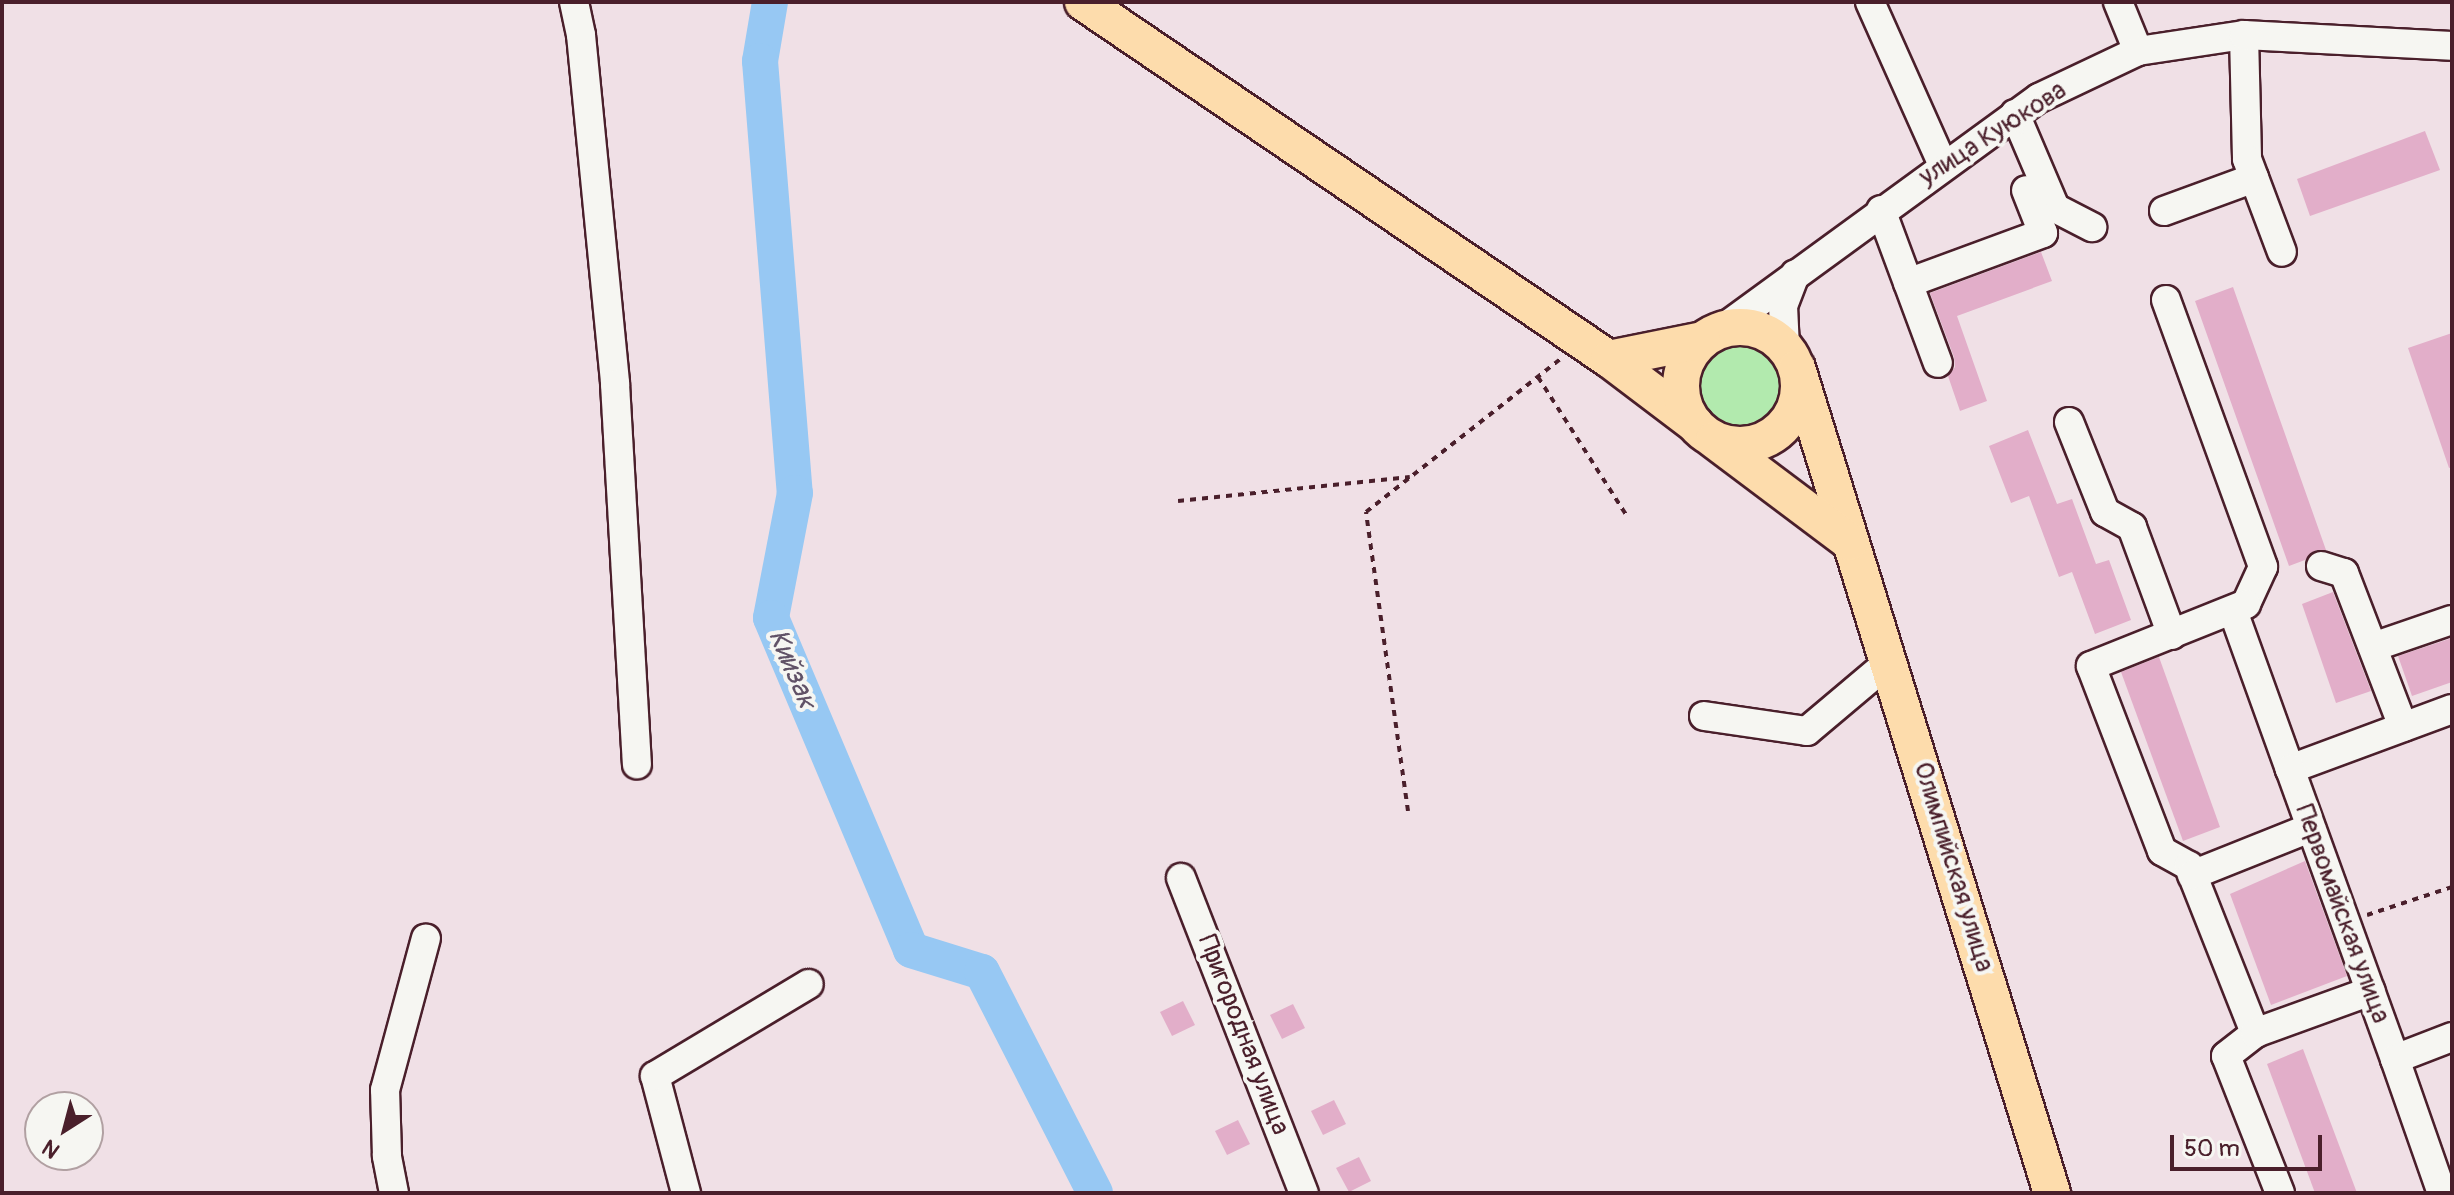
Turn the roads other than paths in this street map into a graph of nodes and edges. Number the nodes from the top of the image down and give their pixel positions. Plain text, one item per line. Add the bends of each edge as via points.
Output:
1 (574, 2) edge
2 (1083, 2) edge
3 (1870, 2) edge
4 (2118, 2) edge
5 (2244, 35) junction
6 (2452, 46) edge
7 (2138, 51) junction
8 (2015, 114) junction
9 (1943, 165) junction
10 (2254, 178) junction
11 (2026, 190) dead end
12 (1881, 210) junction
13 (2164, 211) dead end
14 (2092, 227) dead end
15 (2282, 252) dead end
16 (1795, 274) junction
17 (1908, 283) junction
18 (2166, 300) dead end
19 (1712, 335) junction
20 (1596, 350) junction
21 (1791, 358) junction
22 (1938, 363) dead end
23 (2069, 422) dead end
24 (1704, 431) junction
25 (1850, 542) junction
26 (2321, 566) dead end
27 (2233, 611) junction
28 (2452, 620) edge
29 (2172, 635) junction
30 (2373, 647) junction
31 (1890, 661) junction
32 (2452, 709) edge
33 (1704, 716) dead end
34 (2403, 727) junction
35 (637, 764) dead end
36 (2290, 769) junction
37 (2310, 828) junction
38 (2192, 875) junction
39 (1181, 878) dead end
40 (426, 938) dead end
41 (809, 984) dead end
42 (2371, 991) junction
43 (2255, 1033) junction
44 (2452, 1037) edge
45 (2395, 1059) junction
46 (394, 1193) edge
47 (686, 1193) edge
48 (1304, 1193) edge
49 (2052, 1193) edge
50 (2280, 1193) edge
51 (2442, 1193) edge

1 - 35 street via 615,384
2 - 20 main road
3 - 9 street
4 - 7 street
5 - 6 street, улица Куюкова
5 - 7 street, улица Куюкова
5 - 10 street via 2247,159
7 - 8 street, улица Куюкова
8 - 9 street, улица Куюкова
8 - 14 street via 2055,208
9 - 12 street, улица Куюкова
10 - 13 street
10 - 15 street
11 - 17 street via 2043,233
12 - 16 street, улица Куюкова
12 - 17 street
16 - 19 street, улица Куюкова
16 - 21 street via 1783,306
17 - 22 street
18 - 27 street via 2263,567 2246,604
19 - 20 main road
19 - 21 main road via 1745,327 1767,333
19 - 24 main road via 1687,359 1681,381 1683,404
20 - 24 main road
21 - 24 main road via 1799,391 1793,413 1778,432 1758,443 1735,445
21 - 25 main road, Олимпийская улица
23 - 29 street via 2105,512 2132,527
24 - 25 main road
25 - 31 main road, Олимпийская улица
26 - 30 street via 2344,573
27 - 29 street
27 - 36 street, Первомайская улица
28 - 30 street
29 - 38 street via 2091,666 2162,851 2189,866
30 - 34 street
31 - 33 street via 1807,731
31 - 49 main road, Олимпийская улица
32 - 34 street, Первомайская улица
34 - 36 street, Первомайская улица
36 - 37 street, Первомайская улица
37 - 38 street
37 - 42 street, Первомайская улица
38 - 43 street
39 - 48 street, Пригородная улица
40 - 46 street via 385,1090
41 - 47 street via 655,1076
42 - 43 street
42 - 45 street, Первомайская улица
43 - 50 street via 2226,1056
44 - 45 street, Первомайская улица
45 - 51 street, Первомайская улица

